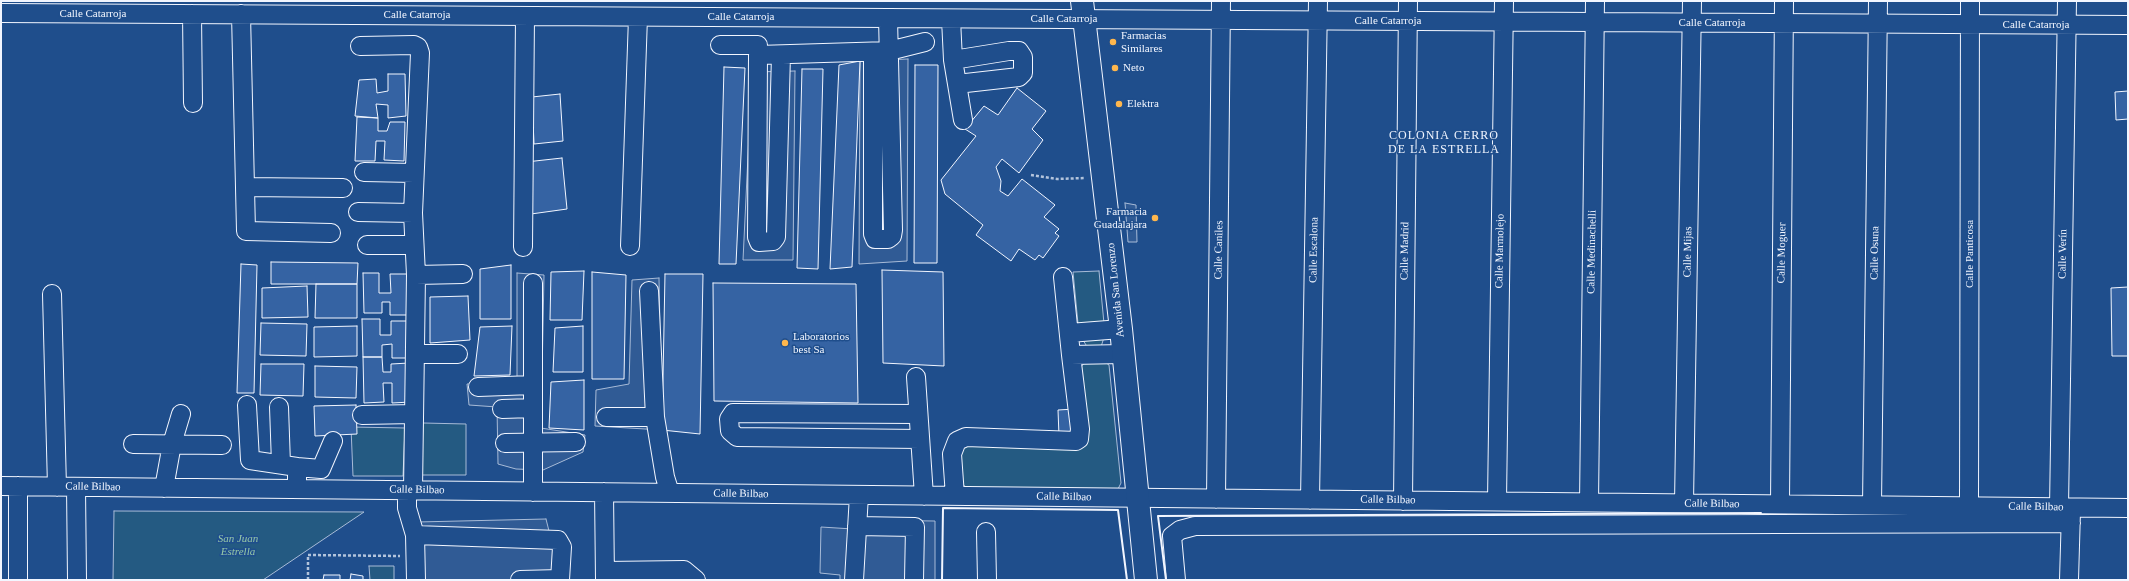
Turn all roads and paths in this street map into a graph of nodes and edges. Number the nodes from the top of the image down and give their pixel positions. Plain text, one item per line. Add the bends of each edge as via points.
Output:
1 (1221, 1) edge
2 (1318, 1) edge
3 (1408, 1) edge
4 (1504, 1) edge
5 (1595, 1) edge
6 (1692, 1) edge
7 (1784, 1) edge
8 (1878, 1) edge
9 (1970, 1) edge
10 (2067, 1) edge
11 (1084, 10) edge
12 (628, 11) edge
13 (1, 13) edge
14 (192, 14) junction
15 (241, 14) junction
16 (525, 16) junction
17 (759, 17) junction
18 (888, 18) junction
19 (951, 19) junction
20 (1221, 20) junction
21 (1318, 20) junction
22 (1408, 21) junction
23 (1504, 22) junction
24 (1595, 22) junction
25 (1692, 23) junction
26 (1784, 23) junction
27 (1878, 24) junction
28 (1970, 24) junction
29 (2067, 25) junction
30 (2128, 25) edge
31 (925, 42) dead end
32 (720, 45) dead end
33 (360, 46) dead end
34 (758, 50) junction
35 (881, 51) junction
36 (781, 54) junction
37 (954, 60) junction
38 (957, 84) junction
39 (193, 103) dead end
40 (963, 120) dead end
41 (364, 172) dead end
42 (414, 173) junction
43 (1031, 175) dead end
44 (1103, 175) junction
45 (244, 187) junction
46 (343, 188) dead end
47 (358, 212) dead end
48 (413, 213) junction
49 (331, 233) dead end
50 (367, 245) dead end
51 (414, 245) junction
52 (523, 246) dead end
53 (630, 246) dead end
54 (463, 274) dead end
55 (416, 275) junction
56 (1063, 277) dead end
57 (533, 283) dead end
58 (649, 291) dead end
59 (52, 294) dead end
60 (1121, 328) junction
61 (1069, 333) junction
62 (415, 354) junction
63 (458, 354) dead end
64 (1123, 354) junction
65 (1072, 355) junction
66 (916, 377) dead end
67 (533, 385) junction
68 (478, 387) dead end
69 (247, 405) dead end
70 (279, 407) dead end
71 (533, 408) junction
72 (502, 409) dead end
73 (181, 414) dead end
74 (414, 414) junction
75 (917, 414) junction
76 (362, 415) dead end
77 (606, 417) dead end
78 (655, 417) junction
79 (920, 439) junction
80 (333, 441) dead end
81 (576, 442) dead end
82 (505, 443) dead end
83 (534, 443) junction
84 (133, 444) dead end
85 (172, 444) junction
86 (222, 444) dead end
87 (289, 465) junction
88 (10, 486) edge
89 (57, 487) junction
90 (76, 487) junction
91 (164, 488) junction
92 (297, 489) junction
93 (410, 490) junction
94 (533, 492) junction
95 (604, 492) junction
96 (670, 493) junction
97 (859, 495) junction
98 (924, 496) junction
99 (955, 496) junction
100 (1139, 498) junction
101 (1216, 499) junction
102 (1310, 500) junction
103 (1403, 501) junction
104 (1497, 501) junction
105 (1589, 502) junction
106 (1684, 503) junction
107 (1780, 504) junction
108 (1872, 505) junction
109 (1969, 506) junction
110 (2128, 508) edge
111 (2067, 512) junction
112 (858, 526) junction
113 (986, 532) dead end
114 (415, 535) junction
115 (415, 556) junction
116 (605, 576) edge
117 (18, 580) edge
118 (77, 580) edge
119 (308, 580) edge
120 (416, 580) edge
121 (520, 580) edge
122 (560, 580) edge
123 (696, 580) edge
124 (854, 580) edge
125 (914, 580) edge
126 (987, 580) edge
127 (1146, 580) edge
128 (1176, 580) edge
129 (2069, 580) edge

1 - 20 street, Calle Caniles
2 - 21 street, Calle Escalona
3 - 22 street, Calle Madrid
4 - 23 street, Calle Marmolejo
5 - 24 street, Calle Medinachelli
6 - 25 street, Calle Mijas
7 - 26 street, Calle Moguer
8 - 27 street, Calle Osuna
9 - 28 street, Calle Panticosa
10 - 29 street, Calle Verín
11 - 19 street, Calle Catarroja
11 - 20 street, Calle Catarroja
11 - 44 main road, Avenida San Lorenzo
12 - 16 street, Calle Catarroja
12 - 17 street, Calle Catarroja
12 - 53 street
13 - 14 street, Calle Catarroja
14 - 15 street, Calle Catarroja
14 - 39 street
15 - 16 street, Calle Catarroja
15 - 45 street
16 - 52 street
17 - 18 street, Calle Catarroja
17 - 34 street
18 - 19 street, Calle Catarroja
18 - 35 street
19 - 37 street
20 - 21 street, Calle Catarroja
20 - 101 street, Calle Caniles
21 - 22 street, Calle Catarroja
21 - 102 street, Calle Escalona
22 - 23 street, Calle Catarroja
22 - 103 street, Calle Madrid
23 - 24 street, Calle Catarroja
23 - 104 street, Calle Marmolejo
24 - 25 street, Calle Catarroja
24 - 105 street, Calle Medinachelli
25 - 26 street, Calle Catarroja
25 - 106 street, Calle Mijas
26 - 27 street, Calle Catarroja
26 - 107 street, Calle Moguer
27 - 28 street, Calle Catarroja
27 - 108 street, Calle Osuna
28 - 29 street, Calle Catarroja
28 - 109 street, Calle Panticosa
29 - 30 street, Calle Catarroja
29 - 111 street, Calle Verín
31 - 35 street
32 - 34 street
33 - 42 street via 414,45 418,48 420,53
34 - 36 street
34 - 36 street via 756,237 759,242 773,241 776,237
35 - 35 street via 872,234 875,239 892,236
35 - 36 street
37 - 38 street
37 - 38 street via 1009,51 1019,51 1023,57 1023,73 1019,77
38 - 40 street
41 - 42 street
42 - 48 street
43 - 44 path via 1057,179
44 - 60 main road, Avenida San Lorenzo
45 - 46 street
45 - 49 street via 246,231
47 - 48 street
48 - 51 street
50 - 51 street
51 - 55 street
54 - 55 street
55 - 62 street
56 - 61 street
57 - 67 street
58 - 78 street
59 - 89 street
60 - 61 street
60 - 64 main road, Avenida San Lorenzo
61 - 65 street
62 - 63 street
62 - 74 street
64 - 65 street
64 - 100 main road, Avenida San Lorenzo
65 - 99 street via 1079,439 1070,442 966,437 957,442 952,454
66 - 75 street
67 - 68 street
67 - 71 street
69 - 87 street via 250,460
70 - 87 street
71 - 72 street
71 - 83 street
73 - 85 street
74 - 76 street
74 - 93 street
75 - 79 street
75 - 79 street via 734,413 729,419 730,431 736,437
77 - 78 street
78 - 96 street
79 - 98 street
80 - 87 street via 322,469
81 - 83 street
82 - 83 street
83 - 94 street
84 - 85 street
85 - 86 street
85 - 91 street
87 - 92 street
88 - 89 street, Calle Bilbao
88 - 117 street
89 - 90 street, Calle Bilbao
90 - 91 street, Calle Bilbao
90 - 118 street
91 - 92 street, Calle Bilbao
92 - 93 street, Calle Bilbao
93 - 94 street, Calle Bilbao
93 - 114 street via 407,508
94 - 95 street, Calle Bilbao
95 - 96 street, Calle Bilbao
95 - 116 street
96 - 97 street, Calle Bilbao
97 - 98 street, Calle Bilbao
97 - 112 street
98 - 99 street, Calle Bilbao
99 - 100 street, Calle Bilbao
100 - 101 street, Calle Bilbao
100 - 127 main road, Avenida San Lorenzo
101 - 102 street, Calle Bilbao
102 - 103 street, Calle Bilbao
103 - 104 street, Calle Bilbao
104 - 105 street, Calle Bilbao
105 - 106 street, Calle Bilbao
106 - 107 street, Calle Bilbao
107 - 108 street, Calle Bilbao
108 - 109 street, Calle Bilbao
109 - 111 street, Calle Bilbao
110 - 111 street, Calle Bilbao
111 - 128 street via 1195,526 1180,530 1172,536
111 - 129 street, Calle Verín
112 - 124 street
112 - 125 street via 914,527
113 - 126 street
114 - 115 street
114 - 122 street via 558,540 562,547
115 - 119 path via 308,555
115 - 120 street
116 - 123 street via 684,570
121 - 122 street

